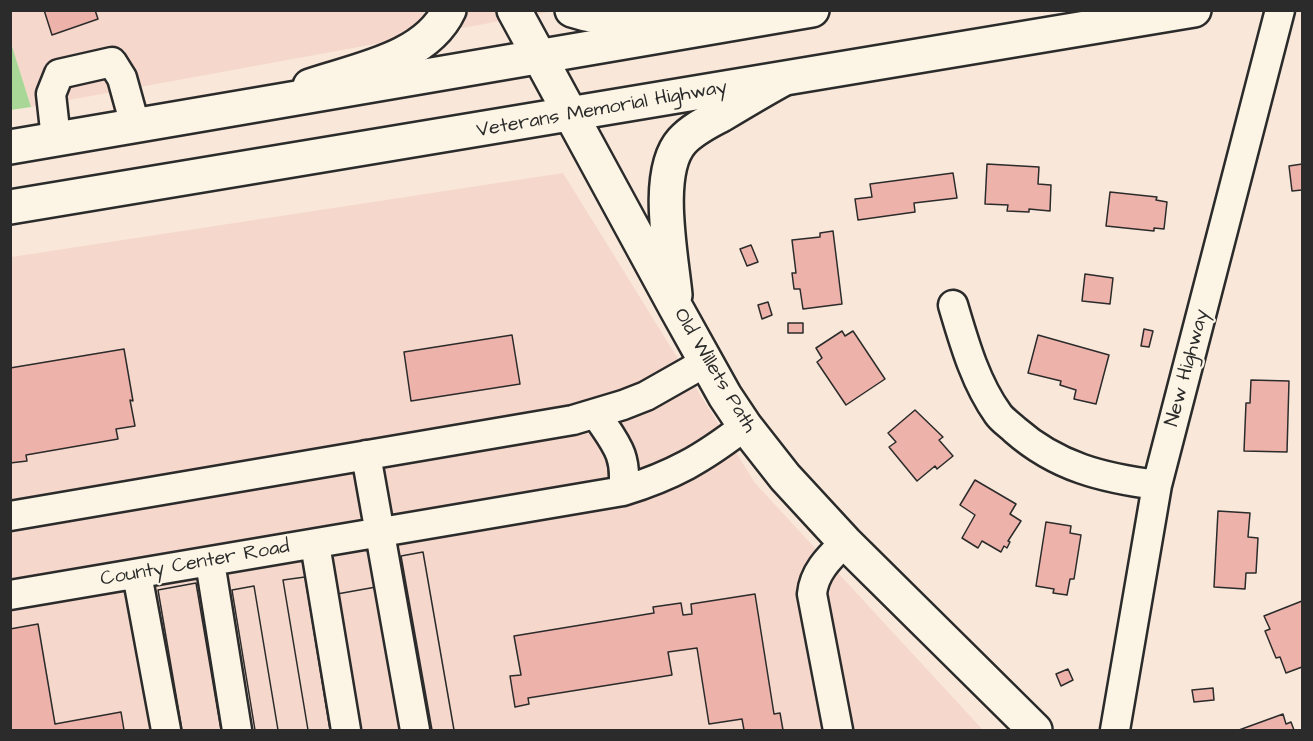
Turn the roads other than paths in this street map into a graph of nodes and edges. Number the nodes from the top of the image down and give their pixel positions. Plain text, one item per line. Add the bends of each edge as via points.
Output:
1 (449, 10) edge
2 (514, 10) edge
3 (572, 10) edge
4 (1194, 10) edge
5 (1280, 10) edge
6 (802, 12) edge
7 (539, 58) junction
8 (781, 80) junction
9 (254, 105) junction
10 (570, 115) junction
11 (135, 125) junction
12 (56, 139) junction
13 (10, 147) edge
14 (10, 207) edge
15 (953, 305) dead end
16 (676, 308) junction
17 (706, 362) junction
18 (596, 414) junction
19 (745, 426) junction
20 (366, 455) junction
21 (1157, 485) junction
22 (623, 491) junction
23 (10, 516) edge
24 (380, 533) junction
25 (844, 542) junction
26 (315, 544) junction
27 (210, 562) junction
28 (137, 574) junction
29 (10, 595) edge
30 (166, 730) edge
31 (237, 730) edge
32 (346, 730) edge
33 (414, 730) edge
34 (838, 730) edge
35 (1035, 730) edge
36 (1115, 730) edge

1 - 9 main road via 427,39 406,53
2 - 7 main road, Old Willets Path
3 - 6 main road via 612,18
4 - 8 main road, Veterans Memorial Highway
5 - 21 street, New Highway
6 - 7 main road
7 - 9 main road
7 - 10 main road, Old Willets Path
8 - 10 main road, Veterans Memorial Highway
8 - 16 main road via 698,128 675,152 666,189
9 - 11 main road
10 - 14 main road, Veterans Memorial Highway
10 - 16 main road, Old Willets Path
11 - 12 main road
11 - 12 street via 122,78 112,62 59,74 51,94
12 - 13 main road
15 - 21 street via 968,353 999,416 1029,442 1068,464 1103,477
16 - 17 main road, Old Willets Path
17 - 18 street via 646,396
17 - 19 main road, Old Willets Path
18 - 20 street
18 - 22 street via 624,463
19 - 22 street, County Center Road via 680,470
19 - 25 main road, Old Willets Path
20 - 23 street
20 - 24 street
21 - 36 street, New Highway
22 - 24 street, County Center Road
24 - 26 street, County Center Road
24 - 33 street
25 - 34 street via 817,574 812,594
25 - 35 main road, Old Willets Path
26 - 27 street, County Center Road
26 - 32 street
27 - 28 street, County Center Road
27 - 31 street
28 - 29 street, County Center Road
28 - 30 street

